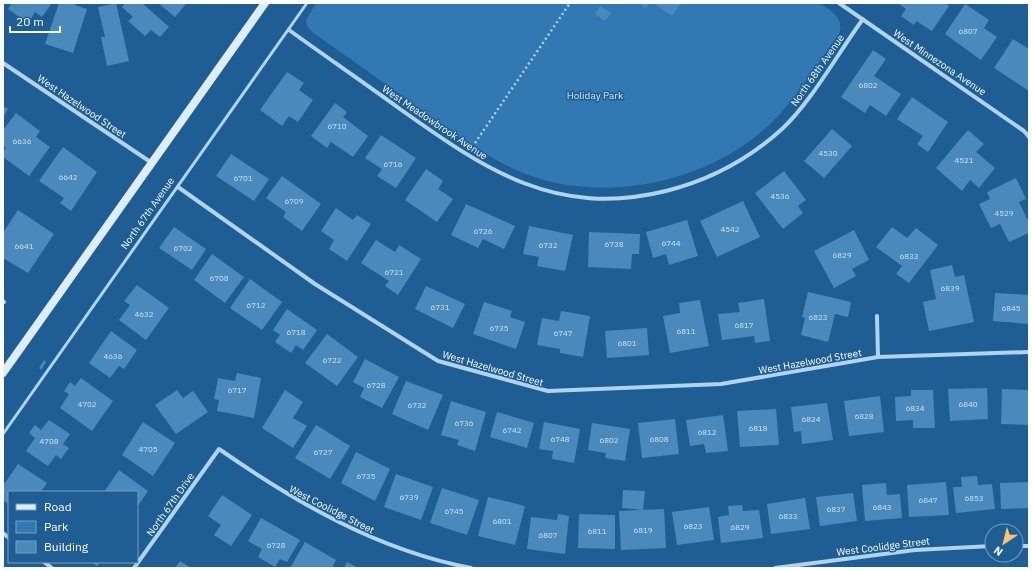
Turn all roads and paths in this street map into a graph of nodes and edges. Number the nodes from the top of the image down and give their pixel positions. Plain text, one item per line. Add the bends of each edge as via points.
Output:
1 (265, 3) edge
2 (307, 3) edge
3 (570, 3) edge
4 (839, 3) edge
5 (863, 19) junction
6 (289, 30) junction
7 (3, 63) edge
8 (783, 128) joint
9 (1029, 137) edge
10 (474, 144) dead end
11 (152, 163) junction
12 (178, 187) junction
13 (877, 316) dead end
14 (1029, 352) edge
15 (878, 357) junction
16 (3, 373) edge
17 (3, 434) edge
18 (218, 450) joint
19 (984, 546) edge
20 (138, 562) edge
21 (471, 568) edge
22 (775, 568) edge

1 - 11 main road
2 - 6 lane, North 67th Avenue
3 - 10 path
4 - 5 street, West Minnezona Avenue
5 - 8 street, North 68th Avenue via 800,109
5 - 9 street, West Minnezona Avenue
6 - 8 street, West Meadowbrook Avenue via 475,160 522,184 562,195 620,200 690,184 706,179 746,158
6 - 12 lane, North 67th Avenue
7 - 11 street, West Hazelwood Street
11 - 16 main road
12 - 15 street, West Hazelwood Street via 315,284 438,361 548,391 721,384
12 - 17 lane, North 67th Avenue
13 - 15 street
14 - 15 street, West Hazelwood Street
18 - 20 street, North 67th Drive
18 - 21 street, West Coolidge Street via 289,496 357,532 398,548
19 - 22 street, West Coolidge Street via 915,550

